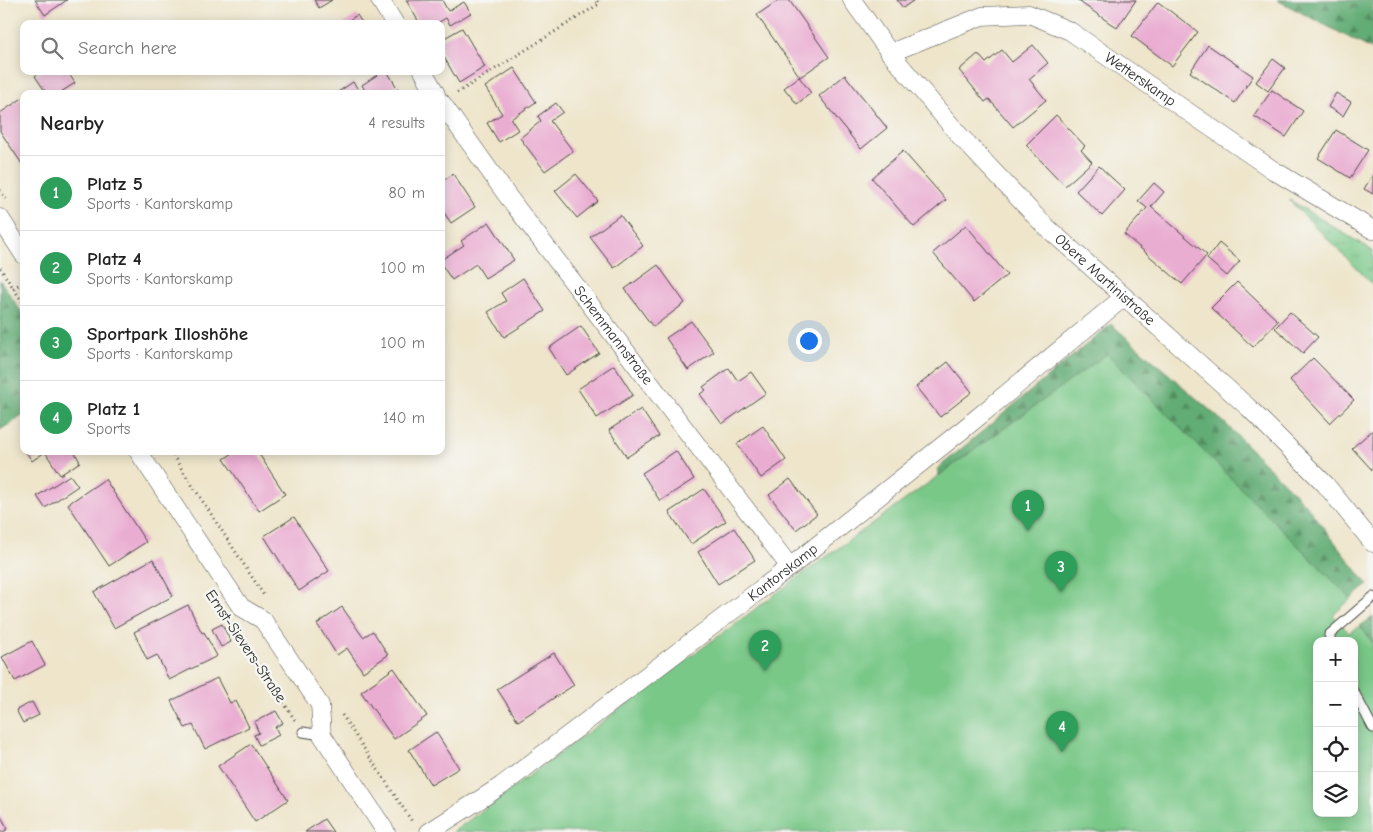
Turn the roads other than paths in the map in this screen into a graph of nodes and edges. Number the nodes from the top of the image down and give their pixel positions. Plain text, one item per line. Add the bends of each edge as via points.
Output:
1 (380, 0) edge
2 (852, 0) edge
3 (392, 20) edge
4 (890, 52) junction
5 (425, 75) edge
6 (434, 90) edge
7 (445, 107) edge
8 (0, 218) edge
9 (1373, 230) edge
10 (20, 249) edge
11 (1124, 297) junction
12 (141, 455) edge
13 (1373, 543) edge
14 (793, 572) junction
15 (1373, 597) edge
16 (1330, 637) edge
17 (1358, 700) edge
18 (1373, 728) edge
19 (303, 732) road end
20 (322, 735) junction
21 (386, 832) edge
22 (429, 832) edge

1 - 3 street
2 - 4 street, Obere Martinistraße
4 - 9 street, Wetterskamp via 982,16 1029,14 1070,31 1273,170
4 - 11 street, Obere Martinistraße via 960,136 1043,224
5 - 6 street, Schemmannstraße
7 - 14 street, Schemmannstraße via 506,194
8 - 10 street
11 - 13 street, Obere Martinistraße via 1249,408 1325,484
11 - 14 street, Kantorskamp
12 - 20 street, Ernst-Sievers-Straße via 241,607 263,620 320,705
14 - 22 street, Kantorskamp via 501,786
15 - 16 lane
17 - 18 lane
19 - 20 lane
20 - 21 street, Ernst-Sievers-Straße

